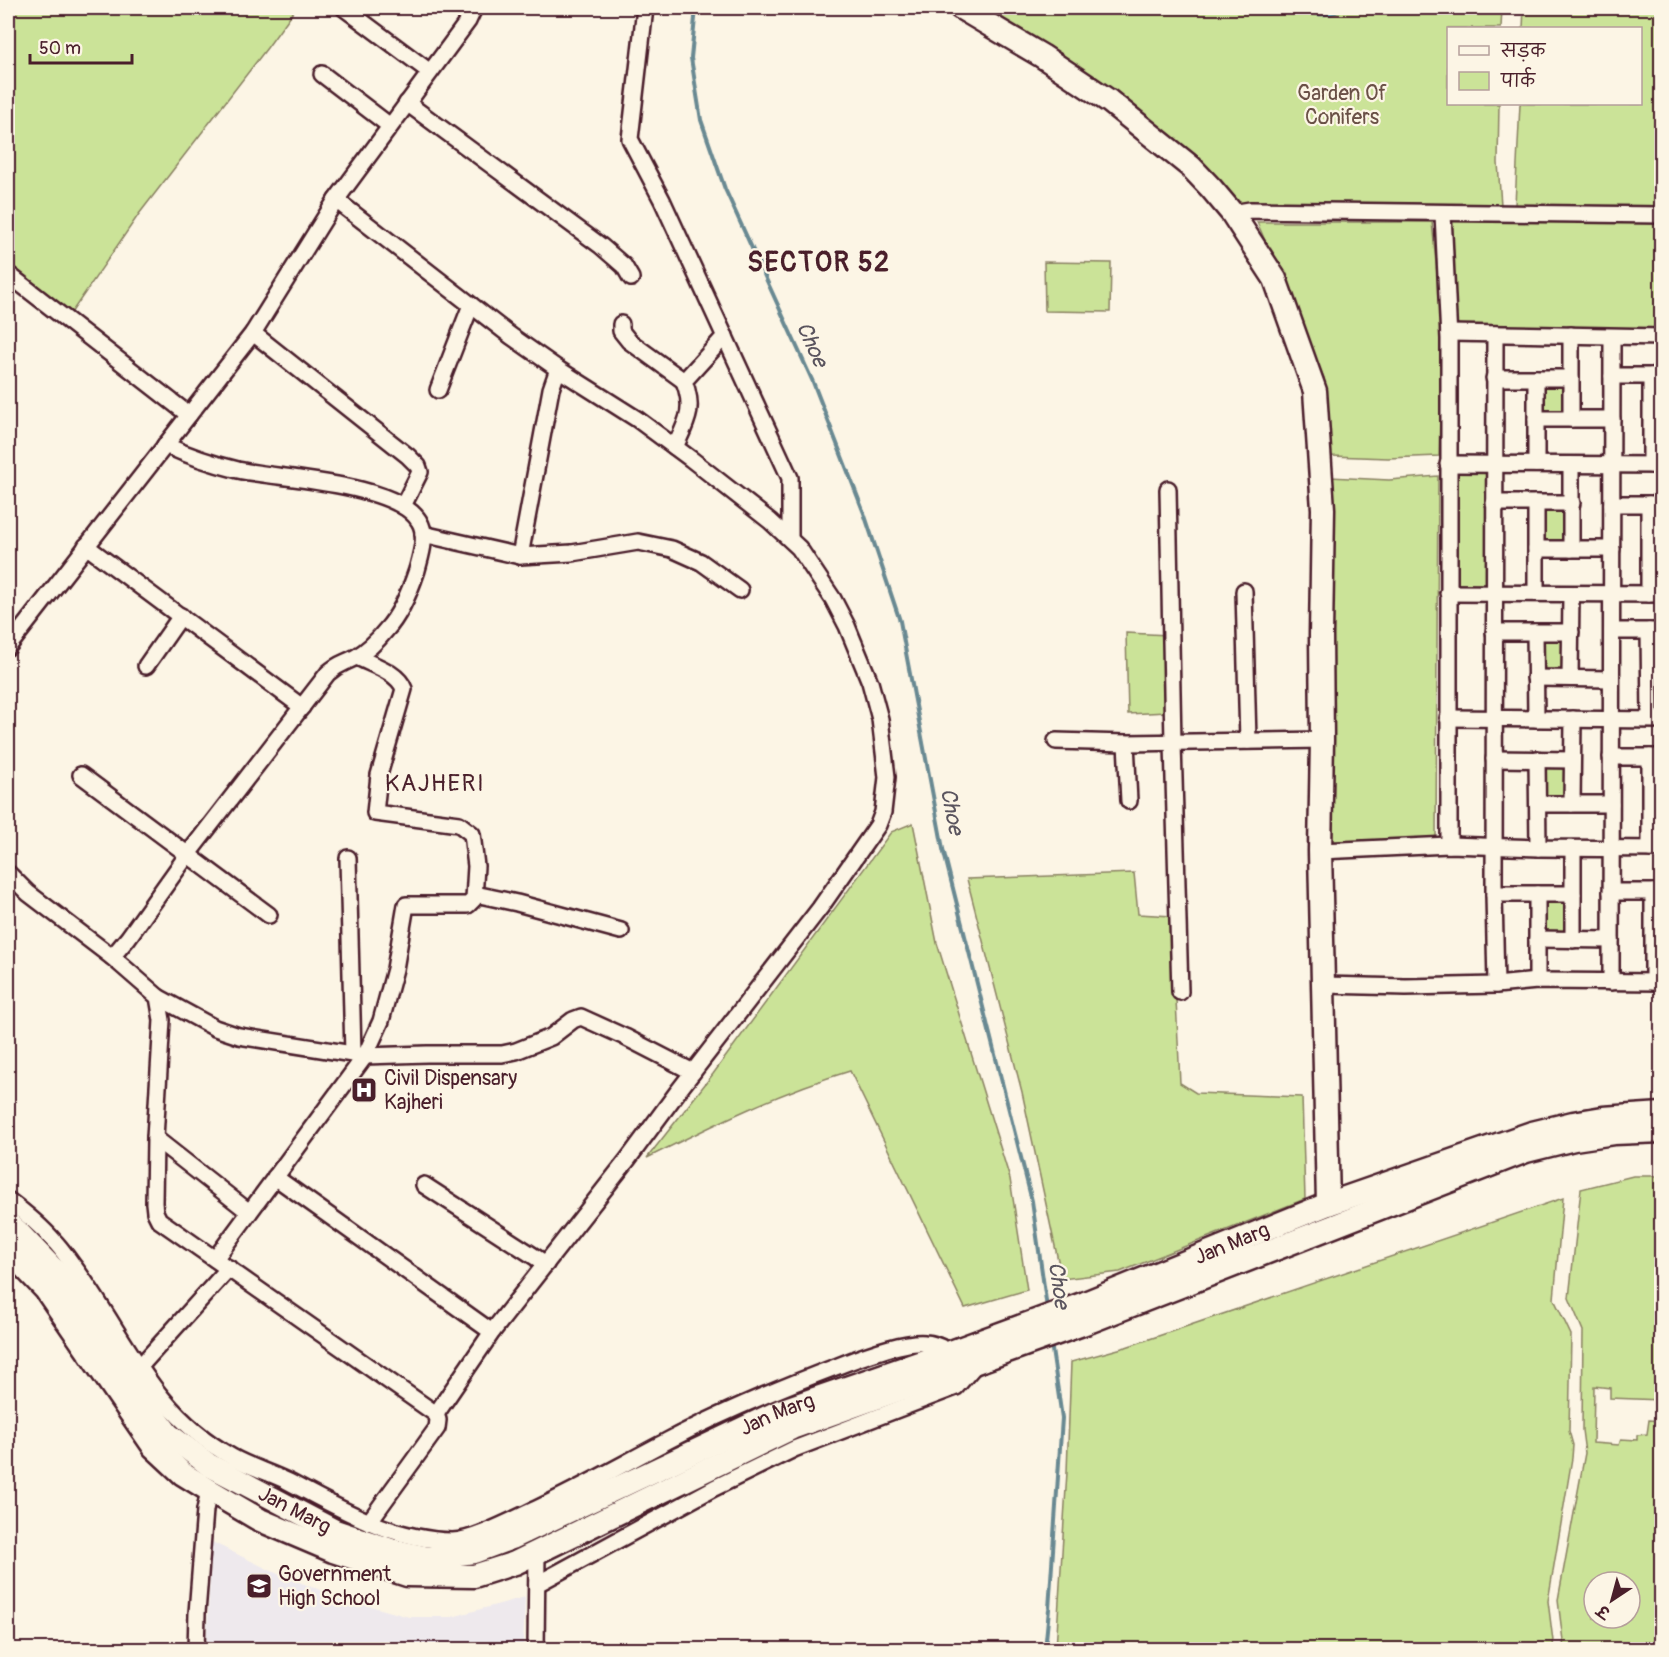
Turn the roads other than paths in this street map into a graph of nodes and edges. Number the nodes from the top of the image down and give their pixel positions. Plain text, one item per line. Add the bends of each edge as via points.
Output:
1 (344, 8) edge
2 (474, 8) edge
3 (645, 8) edge
4 (960, 8) edge
5 (430, 72) junction
6 (322, 74) dead end
7 (407, 103) junction
8 (390, 126) junction
9 (336, 200) junction
10 (1232, 213) junction
11 (1443, 214) junction
12 (1662, 215) edge
13 (8, 274) edge
14 (631, 278) dead end
15 (471, 305) junction
16 (621, 324) dead end
17 (253, 333) junction
18 (1449, 333) junction
19 (1495, 334) junction
20 (725, 336) junction
21 (1571, 336) junction
22 (1612, 337) junction
23 (1662, 337) edge
24 (558, 369) junction
25 (1612, 376) junction
26 (1656, 376) edge
27 (1494, 378) junction
28 (1536, 378) junction
29 (1571, 378) junction
30 (684, 381) junction
31 (438, 390) dead end
32 (189, 415) junction
33 (1536, 419) junction
34 (1571, 419) junction
35 (1612, 419) junction
36 (1656, 420) edge
37 (165, 445) junction
38 (675, 447) junction
39 (1448, 464) junction
40 (1494, 464) junction
41 (1536, 464) junction
42 (1572, 465) junction
43 (1612, 465) junction
44 (1656, 465) edge
45 (1168, 489) dead end
46 (1494, 502) junction
47 (1536, 503) junction
48 (1572, 503) junction
49 (1612, 504) junction
50 (1655, 504) edge
51 (403, 506) junction
52 (423, 534) junction
53 (790, 539) junction
54 (86, 546) junction
55 (1655, 546) edge
56 (1536, 549) junction
57 (1572, 549) junction
58 (1612, 549) junction
59 (519, 555) junction
60 (740, 590) dead end
61 (1244, 591) dead end
62 (1448, 593) junction
63 (1494, 593) junction
64 (1536, 593) junction
65 (1570, 594) junction
66 (1612, 594) junction
67 (1655, 594) edge
68 (181, 616) junction
69 (1612, 631) junction
70 (1655, 631) edge
71 (1494, 632) junction
72 (1535, 632) junction
73 (1571, 632) junction
74 (8, 647) edge
75 (357, 657) junction
76 (146, 666) dead end
77 (1655, 671) edge
78 (1535, 678) junction
79 (1570, 678) junction
80 (1611, 679) junction
81 (302, 707) junction
82 (1448, 718) junction
83 (1494, 719) junction
84 (1536, 719) junction
85 (1572, 719) junction
86 (1612, 719) junction
87 (1656, 719) edge
88 (1322, 740) junction
89 (1056, 741) dead end
90 (1248, 741) junction
91 (1125, 743) junction
92 (1173, 743) junction
93 (1611, 757) junction
94 (1656, 757) edge
95 (1494, 759) junction
96 (1538, 759) junction
97 (1572, 760) junction
98 (81, 775) dead end
99 (1129, 801) dead end
100 (1656, 801) edge
101 (1538, 804) junction
102 (1572, 804) junction
103 (1611, 804) junction
104 (1449, 844) junction
105 (1495, 846) junction
106 (1538, 848) junction
107 (1573, 849) junction
108 (1611, 849) junction
109 (1656, 849) edge
110 (1320, 851) junction
111 (188, 854) junction
112 (348, 858) dead end
113 (8, 873) edge
114 (1611, 892) junction
115 (1657, 892) edge
116 (475, 894) junction
117 (1494, 894) junction
118 (1537, 894) junction
119 (1573, 894) junction
120 (269, 915) dead end
121 (621, 932) dead end
122 (1657, 936) edge
123 (1537, 939) junction
124 (1573, 940) junction
125 (1611, 940) junction
126 (112, 957) junction
127 (1537, 981) junction
128 (1611, 982) junction
129 (1657, 982) edge
130 (1324, 985) junction
131 (1496, 985) junction
132 (1180, 992) dead end
133 (158, 997) junction
134 (359, 1055) junction
135 (693, 1072) junction
136 (1659, 1123) edge
137 (155, 1138) junction
138 (275, 1177) junction
139 (424, 1185) dead end
140 (8, 1200) edge
141 (1328, 1204) junction
142 (249, 1212) junction
143 (8, 1223) edge
144 (8, 1250) edge
145 (215, 1259) junction
146 (546, 1264) junction
147 (229, 1268) junction
148 (1088, 1312) junction
149 (492, 1332) junction
150 (1007, 1341) junction
151 (951, 1352) junction
152 (978, 1361) junction
153 (134, 1374) junction
154 (435, 1414) junction
155 (209, 1490) junction
156 (369, 1522) junction
157 (537, 1552) junction
158 (537, 1584) junction
159 (196, 1650) edge
160 (536, 1650) edge

1 - 5 street
2 - 5 street
3 - 20 street via 630,139
4 - 10 main road via 1109,101 1191,167
5 - 7 street
6 - 8 street
7 - 8 street
7 - 14 street via 601,246 624,266
8 - 9 street
9 - 15 street
9 - 17 street
10 - 11 street via 1250,210
10 - 88 main road via 1275,279 1315,391 1323,509
11 - 12 street
11 - 18 street
13 - 32 street
15 - 24 street
15 - 31 street
16 - 30 street via 629,341
17 - 32 street
17 - 51 street via 418,466 420,472
18 - 19 street
18 - 39 street
19 - 21 street
19 - 27 street
20 - 30 street
20 - 53 street via 790,478
21 - 22 street
21 - 29 street
22 - 23 street
22 - 25 street
24 - 38 street
24 - 59 street
25 - 26 street
25 - 35 street
26 - 36 street
27 - 28 street
27 - 40 street
28 - 29 street
28 - 33 street
29 - 34 street
30 - 38 street via 689,394 689,416
32 - 37 street
33 - 34 street
33 - 41 street
34 - 35 street
35 - 43 street
36 - 44 street
37 - 51 street via 193,458 240,471 357,489
37 - 54 street
38 - 53 street
39 - 40 street
39 - 62 street
40 - 41 street
40 - 46 street
41 - 42 street
42 - 43 street
42 - 48 street
43 - 44 street
43 - 49 street
45 - 92 street
46 - 47 street
46 - 63 street
47 - 48 street
47 - 56 street
48 - 57 street
49 - 50 street
49 - 58 street
50 - 55 street
51 - 52 street via 419,522
52 - 59 street
52 - 75 street via 411,588 399,611 388,629
53 - 135 street via 833,599 870,682 880,719 887,777 883,812 820,908
54 - 68 street
54 - 74 street
55 - 67 street
56 - 57 street
56 - 64 street
57 - 58 street
58 - 66 street
59 - 60 street via 572,554 639,542 672,549 700,562
61 - 90 street
62 - 63 street
62 - 82 street
63 - 64 street
63 - 71 street
64 - 65 street
65 - 66 street
65 - 73 street
66 - 67 street
66 - 69 street
68 - 76 street
68 - 81 street
69 - 70 street
69 - 80 street
70 - 77 street
71 - 72 street
71 - 83 street
72 - 73 street
72 - 78 street
73 - 79 street
75 - 81 street via 338,664 328,673
75 - 116 street via 402,682 404,689 379,775 375,813 466,828 471,834 476,866
77 - 87 street
78 - 79 street
78 - 84 street
79 - 80 street
80 - 86 street
81 - 111 street
82 - 83 street
82 - 104 street
83 - 84 street
83 - 95 street
84 - 85 street
85 - 86 street
85 - 97 street
86 - 87 street
86 - 93 street
88 - 90 street
88 - 110 main road
89 - 91 street
90 - 92 street
91 - 92 street
91 - 99 street
92 - 132 street
93 - 94 street
93 - 103 street
94 - 100 street
95 - 96 street
95 - 105 street
96 - 97 street
96 - 101 street
97 - 102 street
98 - 111 street
100 - 109 street
101 - 102 street
101 - 106 street
102 - 103 street
103 - 108 street
104 - 105 street
104 - 110 street
105 - 106 street
105 - 117 street
106 - 107 street
107 - 108 street
107 - 119 street
108 - 109 street
108 - 114 street
110 - 130 main road
111 - 120 street
111 - 126 street
112 - 134 street
113 - 126 street
114 - 115 street
114 - 125 street
115 - 122 street
116 - 121 street
116 - 134 street via 468,905 406,905 381,1021
117 - 118 street
117 - 131 street
118 - 119 street
118 - 123 street
119 - 124 street
122 - 129 street
123 - 124 street
123 - 127 street
124 - 125 street
125 - 128 street
126 - 133 street
127 - 128 street
127 - 131 street
128 - 129 street
130 - 131 street
130 - 141 main road
133 - 134 street via 215,1028 239,1035
133 - 137 street via 162,1020
134 - 135 street via 502,1054 551,1037 581,1017
134 - 138 street
135 - 146 street
136 - 141 main road, Jan Marg via 1603,1118 1532,1133
136 - 148 main road, Jan Marg via 1526,1151
137 - 142 street
137 - 145 street via 154,1212 159,1220
138 - 142 street
138 - 149 street
139 - 146 street
140 - 153 street via 54,1241 90,1288
141 - 148 main road, Jan Marg
142 - 145 street
143 - 153 main road, Jan Marg via 61,1277
144 - 155 main road, Jan Marg via 46,1290 154,1447 183,1474
145 - 147 street
146 - 149 street
147 - 153 street
147 - 154 street
148 - 150 main road, Jan Marg
149 - 154 street
150 - 151 main road, Jan Marg
150 - 152 main road, Jan Marg
151 - 153 main road, Jan Marg via 780,1411 512,1538 474,1552 428,1558 335,1531 208,1465 168,1434
151 - 156 street via 923,1342 855,1359 669,1439 571,1493 491,1530 456,1541 424,1539
152 - 157 main road, Jan Marg via 792,1428
152 - 158 street via 956,1387 794,1449
153 - 156 street via 204,1440
154 - 156 street via 437,1428
155 - 157 main road, Jan Marg via 260,1520 333,1551 407,1575 474,1576
155 - 159 street
157 - 158 street
158 - 160 street

